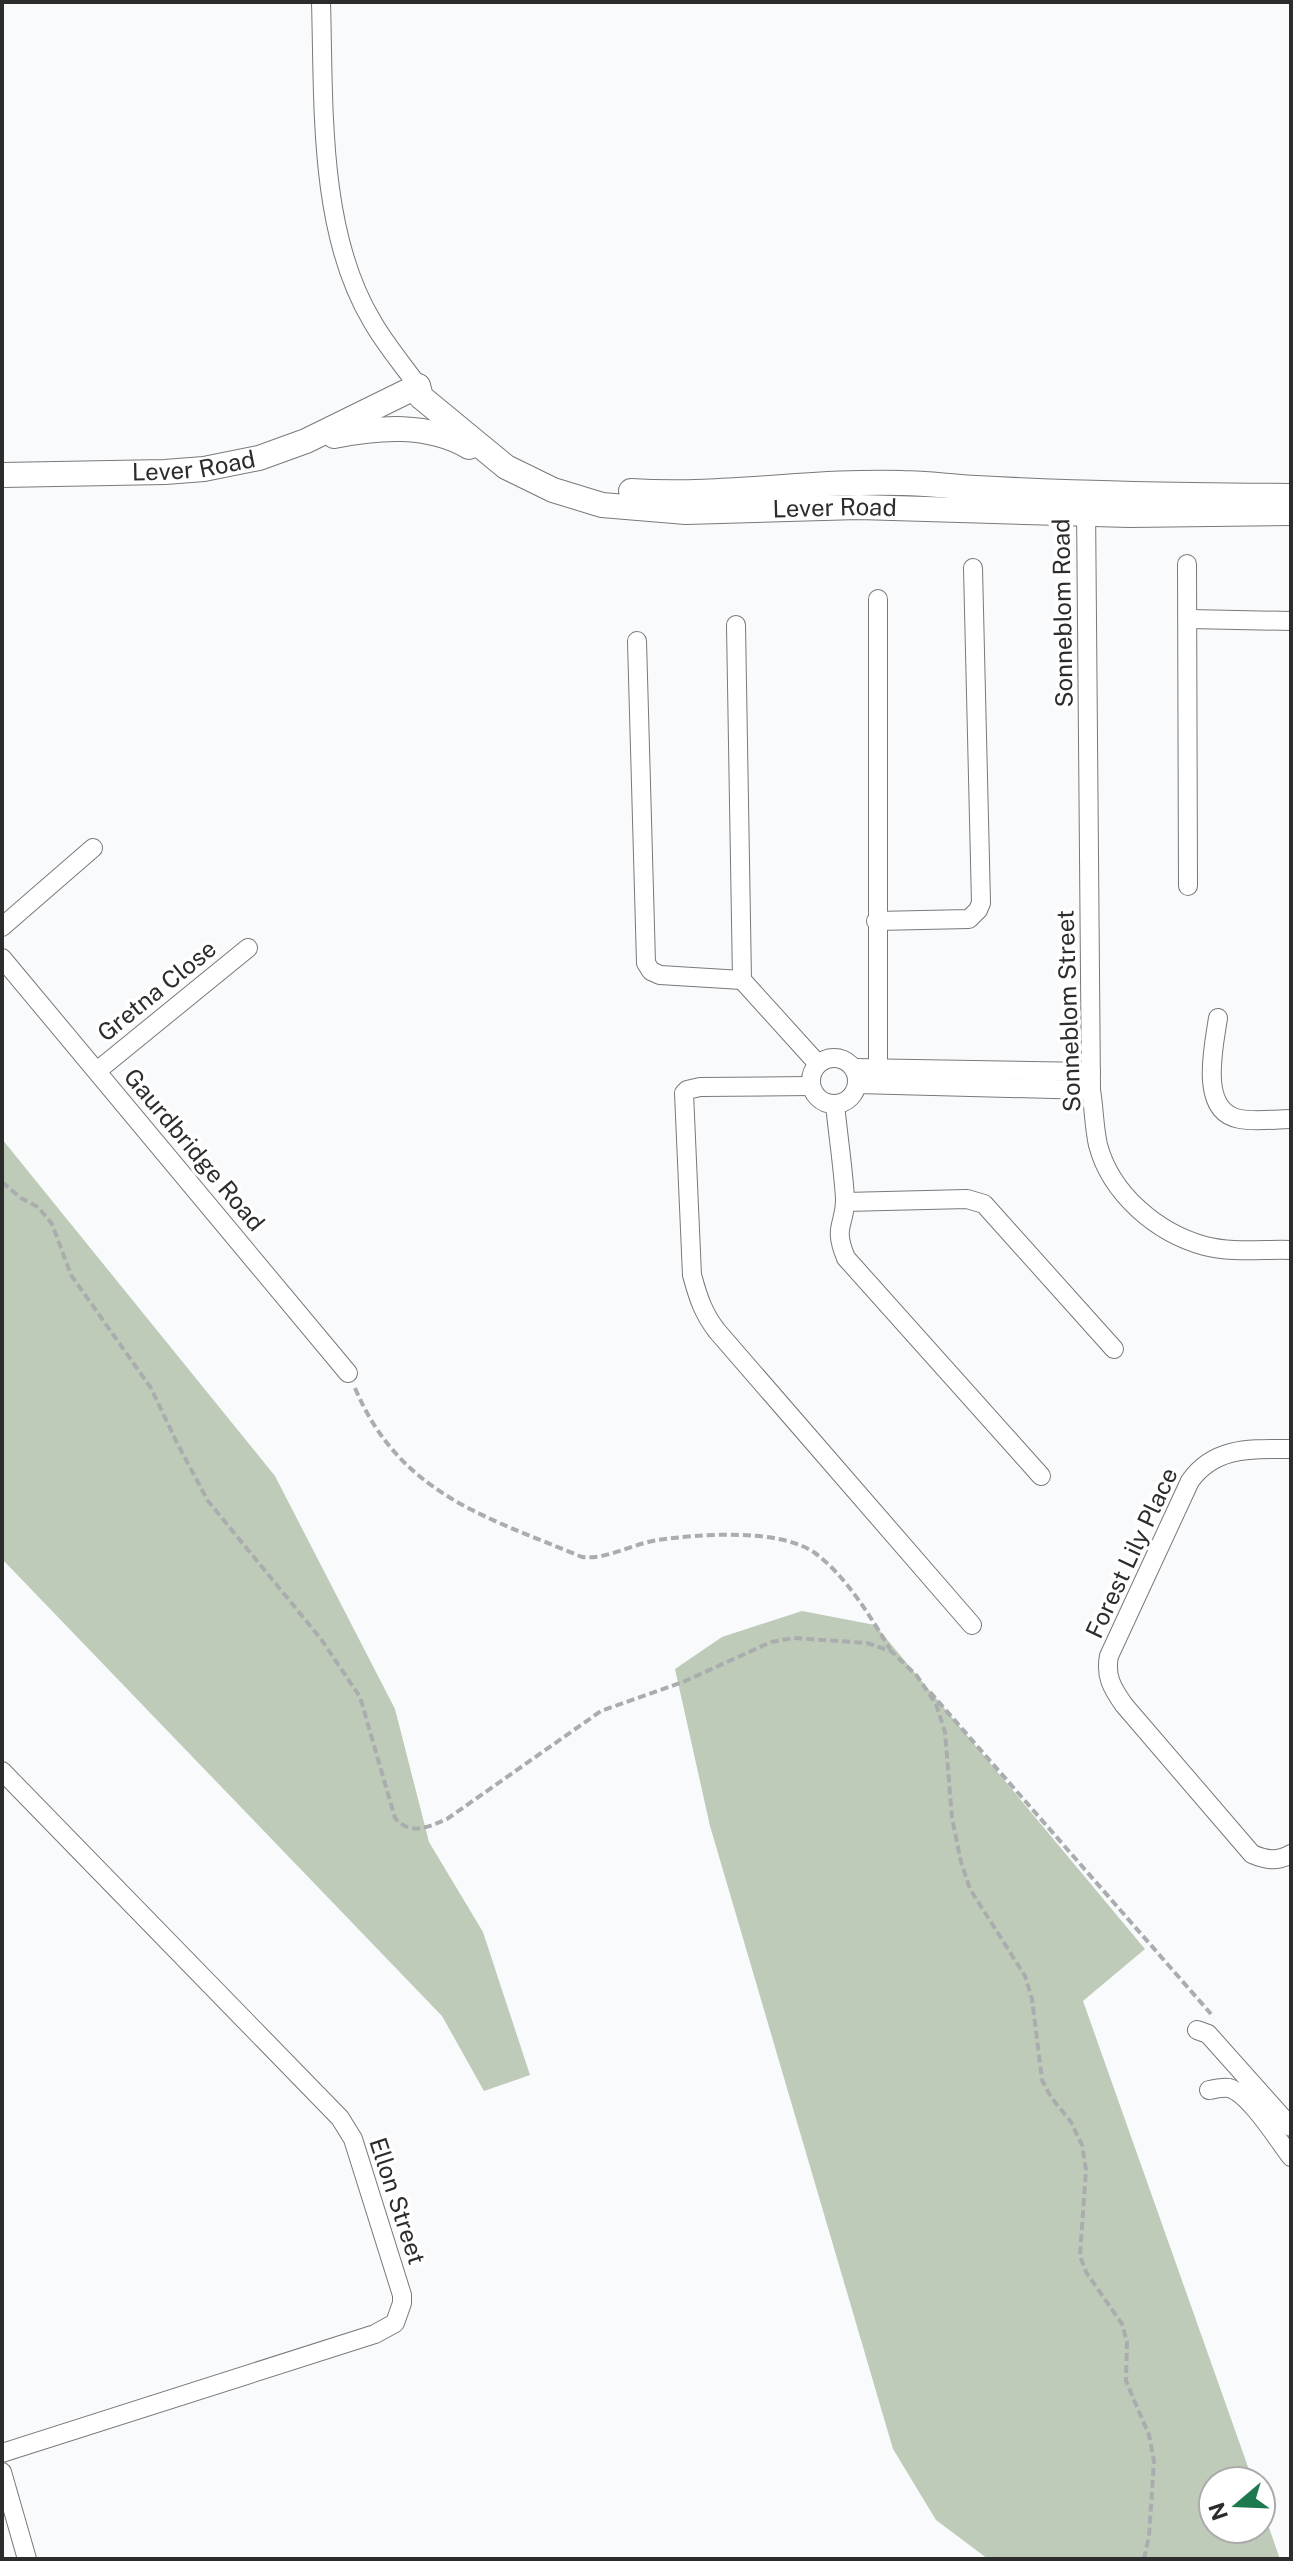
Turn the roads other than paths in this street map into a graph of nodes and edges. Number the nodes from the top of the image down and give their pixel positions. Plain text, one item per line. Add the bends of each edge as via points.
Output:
1 (321, 2) edge
2 (418, 386) junction
3 (306, 441) junction
4 (506, 467) junction
5 (2, 475) edge
6 (1291, 496) edge
7 (1086, 503) junction
8 (1291, 513) edge
9 (1187, 564) dead end
10 (973, 568) dead end
11 (878, 599) dead end
12 (1189, 619) junction
13 (1291, 621) edge
14 (736, 625) dead end
15 (637, 641) dead end
16 (1088, 733) joint
17 (93, 848) dead end
18 (1188, 886) dead end
19 (876, 921) junction
20 (2, 927) edge
21 (248, 948) dead end
22 (2, 958) edge
23 (742, 980) junction
24 (1218, 1018) dead end
25 (818, 1064) junction
26 (97, 1071) junction
27 (878, 1071) junction
28 (855, 1076) junction
29 (1007, 1080) junction
30 (1091, 1081) junction
31 (811, 1086) junction
32 (835, 1104) junction
33 (1291, 1119) edge
34 (845, 1202) junction
35 (1291, 1250) edge
36 (1114, 1349) dead end
37 (348, 1373) road end
38 (1291, 1449) edge
39 (1041, 1476) dead end
40 (972, 1625) dead end
41 (2, 1771) edge
42 (1291, 1854) edge
43 (1197, 2030) dead end
44 (1209, 2090) dead end
45 (1291, 2127) edge
46 (1291, 2157) edge
47 (2, 2453) edge
48 (2, 2472) edge
49 (27, 2559) edge

1 - 2 street, Lever Road via 327,162 337,233 371,320
2 - 3 main road, Lever Road
2 - 4 main road, Lever Road via 421,397
2 - 7 main road, Lever Road via 471,430 521,459 575,483 607,490 678,493 904,483
3 - 4 main road via 364,430 422,431 455,439
3 - 5 main road, Lever Road via 204,469
4 - 7 main road, Lever Road via 562,494 602,505 686,512
6 - 7 main road, Lever Road
7 - 8 main road, Lever Road
7 - 16 street, Sonneblom Road
9 - 12 street
10 - 19 street via 981,903 969,919
11 - 19 street
12 - 13 street
12 - 18 street
14 - 23 street
15 - 23 street via 646,963 660,975
16 - 30 street, Sonneblom Street
17 - 20 street
19 - 27 street
21 - 26 street, Gretna Close
22 - 26 street, Gaurdbridge Road
23 - 25 street
24 - 33 street via 1211,1076 1216,1101 1238,1119
25 - 28 street via 841,1058
25 - 31 street
26 - 37 street, Gaurdbridge Road
27 - 28 street
27 - 29 street
28 - 29 street
28 - 32 street via 850,1098
29 - 30 street
30 - 35 street, Sonneblom Street via 1098,1144 1108,1169 1155,1223 1207,1247
31 - 32 street via 819,1099
31 - 40 street via 700,1087 684,1093 692,1275 698,1299 717,1331
32 - 34 street
34 - 36 street via 967,1199 984,1204
34 - 39 street via 838,1228 852,1267
38 - 42 street, Forest Lily Place via 1222,1453 1199,1468 1107,1665 1124,1705 1252,1854 1279,1860
41 - 47 street, Ellon Street via 340,2118 353,2139 402,2295 395,2323 385,2330
43 - 45 street via 1208,2034
44 - 46 street via 1226,2087 1237,2092
48 - 49 street

